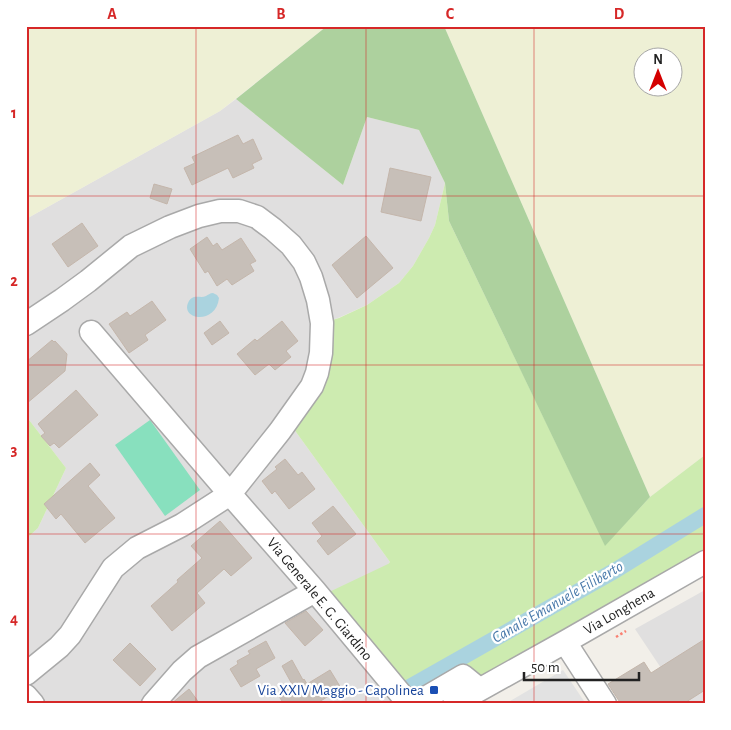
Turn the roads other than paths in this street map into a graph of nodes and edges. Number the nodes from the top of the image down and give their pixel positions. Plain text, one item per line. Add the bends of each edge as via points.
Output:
1 (26, 324) edge
2 (91, 332) dead end
3 (230, 494) junction
4 (705, 562) edge
5 (315, 590) junction
6 (565, 642) junction
7 (26, 674) edge
8 (26, 696) edge
9 (465, 699) edge
10 (33, 704) edge
11 (153, 704) edge
12 (409, 704) edge
13 (415, 704) edge
14 (605, 704) edge

1 - 3 street via 75,291 130,246 170,227 220,211 239,211 273,229 291,245 311,277 322,323 321,353 312,386
2 - 3 street, Via Generale E. G. Giardino
3 - 5 street, Via Generale E. G. Giardino
3 - 7 street via 182,525 137,548 113,568 70,635
4 - 6 street, Via Longhena
5 - 11 street via 198,657
5 - 12 street, Via Generale E. G. Giardino
6 - 9 street, Via Longhena
6 - 14 street
8 - 10 street
9 - 13 street via 464,676

